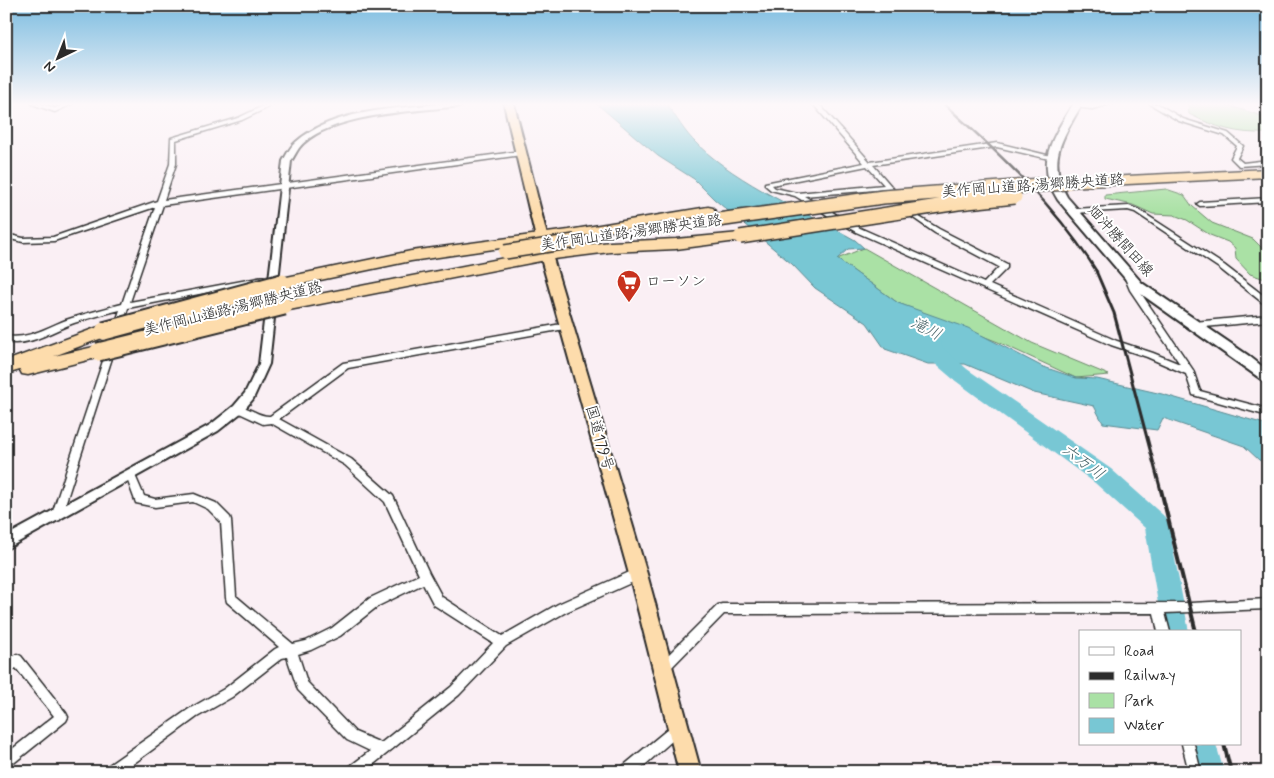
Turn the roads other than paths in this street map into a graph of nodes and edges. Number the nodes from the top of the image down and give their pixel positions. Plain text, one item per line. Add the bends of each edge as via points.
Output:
1 (173, 140) edge
2 (304, 140) edge
3 (518, 140) edge
4 (847, 140) edge
5 (1058, 140) edge
6 (1234, 140) edge
7 (521, 153) junction
8 (1049, 157) junction
9 (1268, 162) edge
10 (868, 164) junction
11 (1268, 174) edge
12 (284, 186) junction
13 (888, 187) junction
14 (1072, 187) junction
15 (796, 195) junction
16 (1268, 200) edge
17 (159, 203) junction
18 (1200, 204) dead end
19 (906, 206) junction
20 (1072, 211) junction
21 (713, 216) junction
22 (839, 218) junction
23 (6, 236) edge
24 (542, 236) junction
25 (546, 255) junction
26 (1129, 278) junction
27 (986, 285) junction
28 (281, 290) junction
29 (1268, 304) edge
30 (125, 308) junction
31 (269, 314) junction
32 (1268, 318) edge
33 (1194, 325) junction
34 (567, 326) junction
35 (6, 339) edge
36 (102, 345) junction
37 (6, 371) edge
38 (1190, 372) junction
39 (1268, 379) edge
40 (238, 409) junction
41 (1268, 413) edge
42 (272, 419) junction
43 (131, 476) junction
44 (56, 517) junction
45 (6, 543) edge
46 (638, 574) junction
47 (424, 577) junction
48 (1268, 604) edge
49 (1158, 608) junction
50 (1164, 630) edge
51 (502, 642) junction
52 (291, 650) junction
53 (663, 668) junction
54 (6, 669) edge
55 (678, 728) junction
56 (1188, 746) edge
57 (383, 750) junction
58 (6, 762) edge
59 (111, 772) edge
60 (354, 772) edge
61 (627, 772) edge
62 (690, 772) edge
63 (1194, 772) edge

1 - 17 street via 173,164
2 - 12 street via 296,146 287,161
3 - 7 highway, 国道179号
4 - 10 street
5 - 8 main road
6 - 9 street via 1240,146 1234,158 1241,165
7 - 12 street
7 - 24 highway, 国道179号
8 - 10 street via 996,145
8 - 20 main road, 畑沖勝間田線 via 1054,186
10 - 13 street
10 - 15 street via 767,184 773,189
11 - 14 highway
12 - 17 street
12 - 28 street
13 - 15 street
13 - 19 street
14 - 21 highway, 美作岡山道路;湯郷勝央道路, bridge via 960,190
14 - 25 highway, bridge via 740,237 676,244 610,246
15 - 22 street
16 - 18 street
17 - 23 street via 54,239 23,240
17 - 30 street
19 - 22 street
19 - 27 street via 914,216 937,231 1004,266
20 - 26 main road, 畑沖勝間田線
20 - 29 street via 1128,208 1138,211 1253,290
21 - 24 highway
21 - 28 highway, 美作岡山道路;湯郷勝央道路, bridge
22 - 27 street via 858,230
24 - 25 highway, 国道179号
24 - 28 highway via 411,256
25 - 28 highway
25 - 34 highway, 国道179号
26 - 33 main road, 畑沖勝間田線
26 - 38 street
27 - 38 street via 1114,343
28 - 30 street
28 - 31 street
28 - 36 highway, bridge
28 - 36 highway, bridge via 190,306
30 - 35 street via 75,320 28,338
30 - 36 street
31 - 36 street
31 - 40 street via 264,364 253,390
32 - 33 street
33 - 39 main road, 畑沖勝間田線
34 - 42 street via 346,365
34 - 46 highway, 国道179号
36 - 37 highway
36 - 44 street
38 - 41 street via 1196,393
40 - 42 street via 263,420
40 - 43 street via 214,428
42 - 47 street via 348,462 389,498
43 - 44 street
43 - 52 street via 140,500 156,503 194,498 212,506 226,520 231,598
44 - 45 street
46 - 51 street via 562,608
46 - 53 highway, 国道179号
47 - 51 street via 438,601
47 - 52 street via 374,602 336,632
48 - 49 street
49 - 50 street
49 - 53 street via 722,609
51 - 57 street via 455,691
52 - 57 street via 302,686 351,736
52 - 59 street via 279,653 228,693 193,713
53 - 55 highway, 国道179号
54 - 58 street via 18,660 62,717
55 - 61 street
55 - 62 highway, 国道179号
56 - 63 street
57 - 60 street

